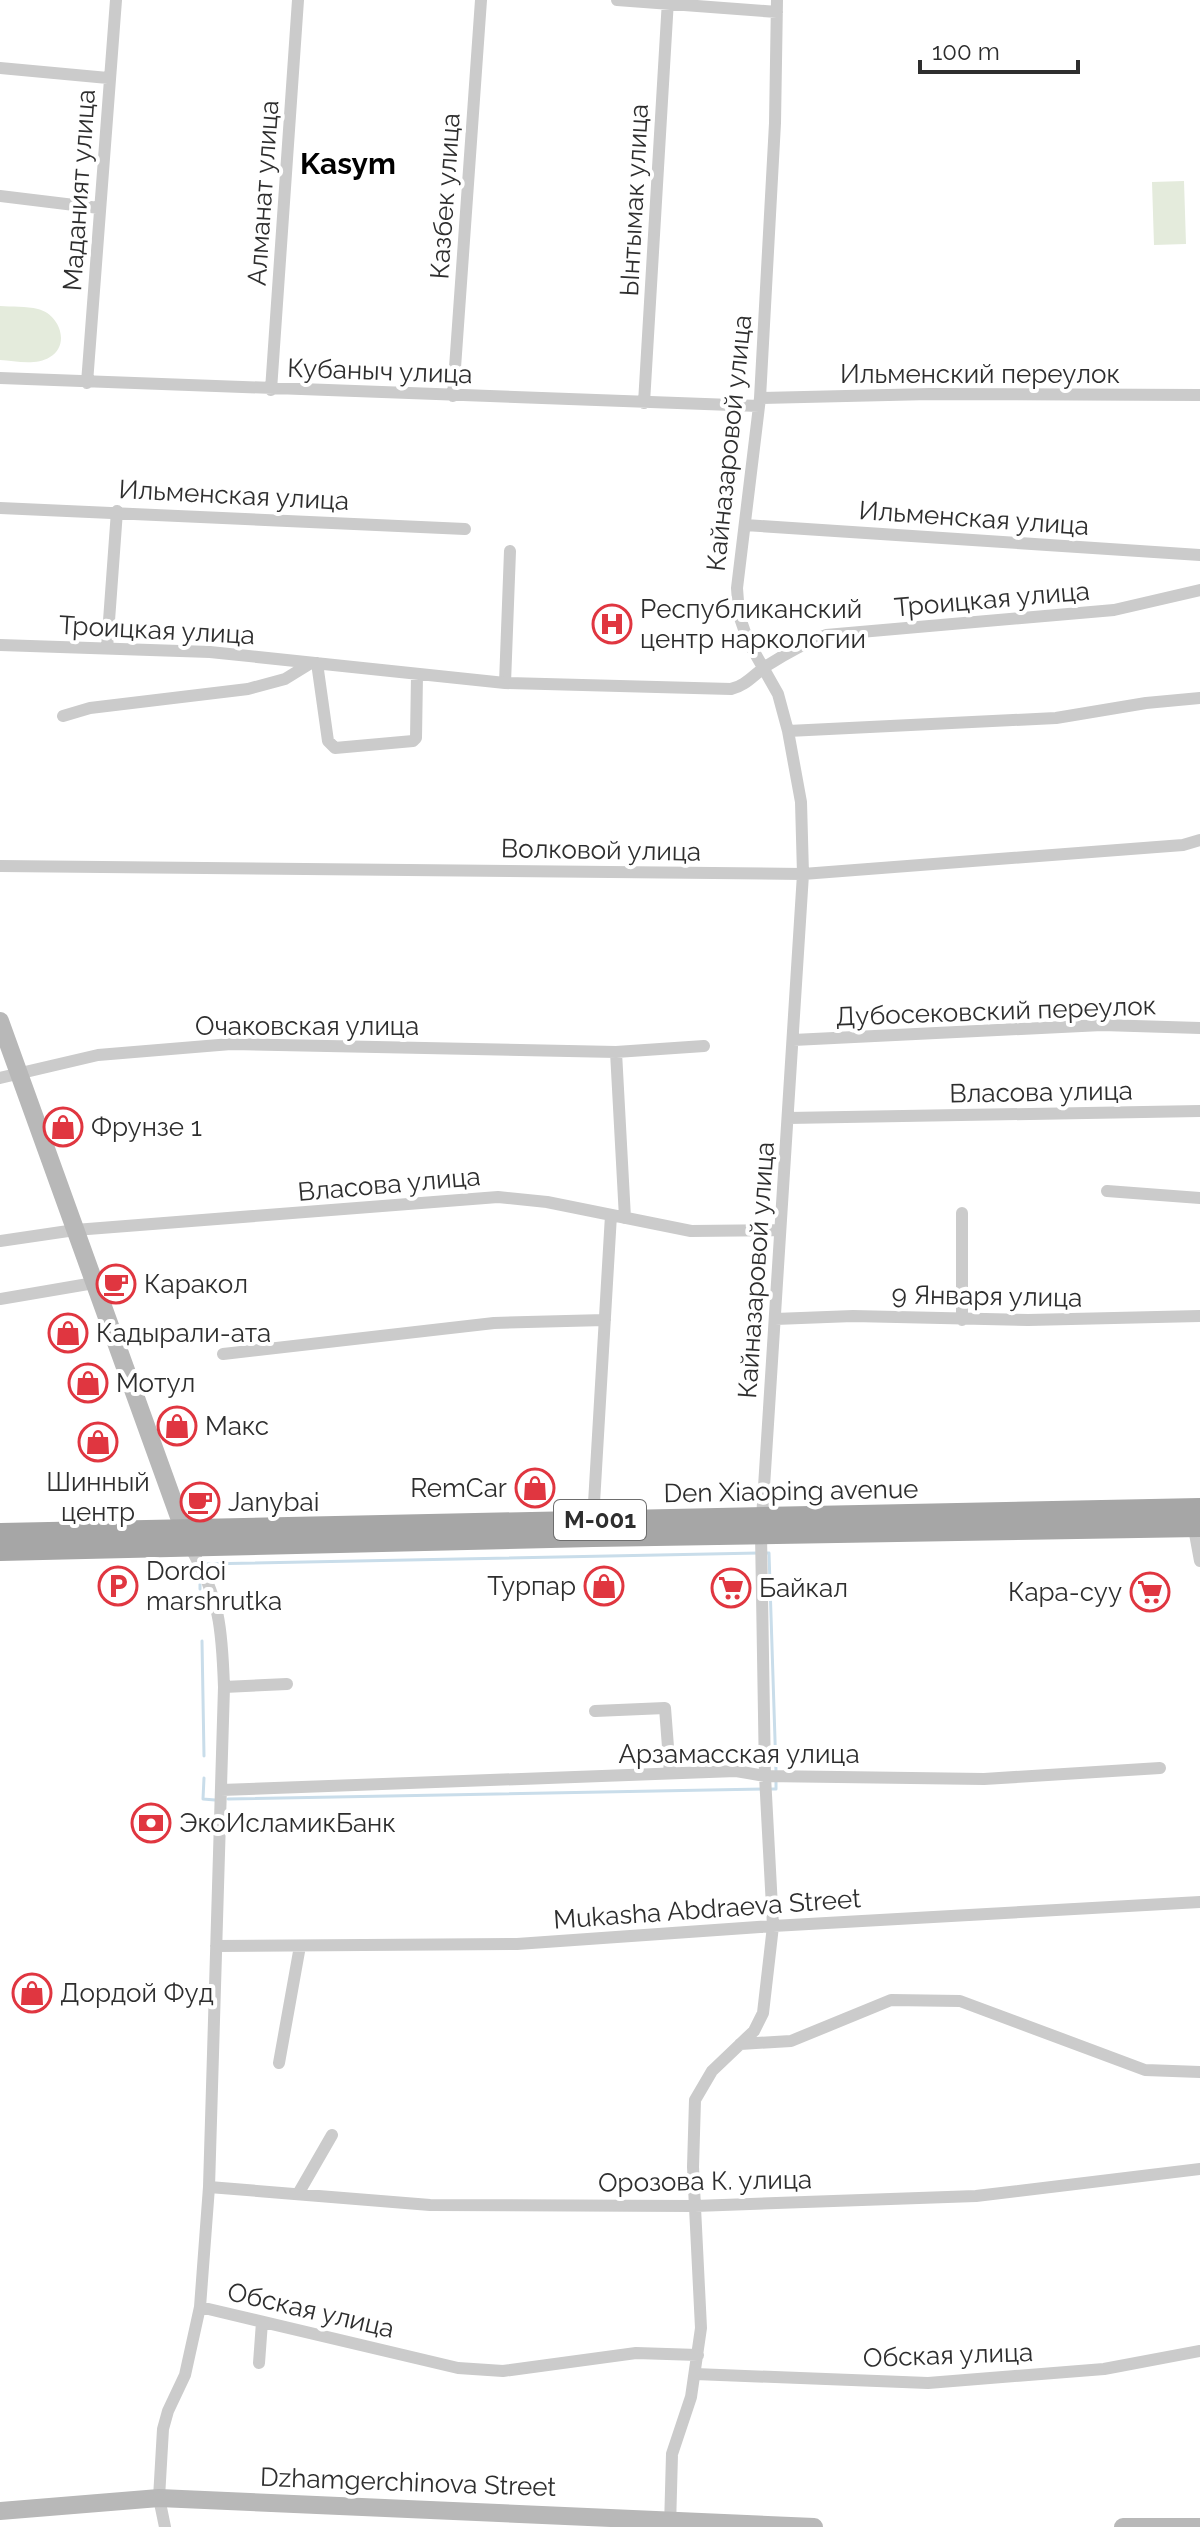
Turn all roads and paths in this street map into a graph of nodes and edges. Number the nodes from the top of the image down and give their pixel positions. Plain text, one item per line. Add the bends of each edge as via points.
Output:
1 (116, 0) edge
2 (298, 0) edge
3 (481, 0) edge
4 (617, 0) edge
5 (668, 2) edge
6 (777, 6) edge
7 (0, 68) edge
8 (108, 78) junction
9 (0, 196) edge
10 (99, 208) junction
11 (0, 378) edge
12 (87, 383) junction
13 (271, 390) junction
14 (1200, 395) edge
15 (453, 396) junction
16 (760, 402) junction
17 (644, 403) junction
18 (0, 508) edge
19 (117, 511) junction
20 (745, 525) junction
21 (465, 529) dead end
22 (510, 551) dead end
23 (1200, 555) edge
24 (1200, 590) edge
25 (0, 645) edge
26 (107, 648) junction
27 (314, 663) junction
28 (764, 668) junction
29 (417, 675) junction
30 (505, 683) junction
31 (1200, 698) edge
32 (63, 716) dead end
33 (788, 731) junction
34 (1200, 840) edge
35 (0, 866) edge
36 (803, 874) junction
37 (0, 1021) edge
38 (1200, 1028) edge
39 (793, 1040) junction
40 (704, 1046) dead end
41 (616, 1052) junction
42 (9, 1076) edge
43 (1200, 1111) edge
44 (788, 1118) junction
45 (1107, 1191) dead end
46 (1200, 1198) edge
47 (962, 1213) dead end
48 (611, 1215) junction
49 (625, 1218) junction
50 (75, 1230) junction
51 (780, 1230) junction
52 (0, 1241) edge
53 (94, 1283) junction
54 (0, 1299) edge
55 (1200, 1316) edge
56 (775, 1319) junction
57 (605, 1320) junction
58 (962, 1320) junction
59 (223, 1354) dead end
60 (1197, 1517) edge
61 (593, 1520) junction
62 (761, 1526) junction
63 (460, 1531) junction
64 (0, 1533) edge
65 (186, 1538) junction
66 (0, 1551) edge
67 (1200, 1561) edge
68 (287, 1684) dead end
69 (224, 1687) junction
70 (595, 1711) dead end
71 (1160, 1768) dead end
72 (670, 1773) junction
73 (765, 1776) junction
74 (221, 1790) junction
75 (1200, 1902) edge
76 (773, 1926) junction
77 (216, 1946) junction
78 (300, 1946) junction
79 (739, 2044) junction
80 (279, 2063) dead end
81 (1200, 2072) edge
82 (332, 2135) dead end
83 (1200, 2169) edge
84 (209, 2187) junction
85 (298, 2194) junction
86 (695, 2206) junction
87 (200, 2307) junction
88 (262, 2322) junction
89 (1200, 2351) edge
90 (698, 2355) junction
91 (259, 2363) dead end
92 (695, 2374) junction
93 (159, 2498) junction
94 (0, 2511) edge
95 (669, 2523) edge
96 (165, 2527) edge
97 (814, 2527) edge
98 (1123, 2527) edge
99 (1200, 2527) edge

1 - 8 street, Маданият улица
2 - 13 street, Алманат улица
3 - 15 street, Казбек улица
4 - 5 street
5 - 6 street
5 - 17 street, Ынтымак улица
6 - 16 street, Кайназаровой улица
7 - 8 street
8 - 10 street, Маданият улица
9 - 10 street
10 - 12 street, Маданият улица
11 - 12 street, Кубаныч улица
12 - 13 street, Кубаныч улица
13 - 15 street, Кубаныч улица
14 - 16 street, Ильменский переулок via 930,394
15 - 17 street, Кубаныч улица
16 - 17 street, Кубаныч улица
16 - 20 street, Кайназаровой улица
18 - 19 street, Ильменская улица
19 - 21 street, Ильменская улица
19 - 26 street
20 - 23 street, Ильменская улица
20 - 28 street, Кайназаровой улица via 739,615
22 - 30 street
24 - 28 street, Троицкая улица via 1114,610 826,635
25 - 26 street, Троицкая улица
26 - 27 street, Троицкая улица
27 - 29 street, Троицкая улица
27 - 29 street via 328,741 335,748 413,741
27 - 32 street, Троицкая улица via 285,679 248,689 90,708
28 - 30 street, Троицкая улица via 731,689
28 - 33 street, Кайназаровой улица
29 - 30 street, Троицкая улица
31 - 33 street via 1056,718
33 - 36 street, Кайназаровой улица via 801,802
34 - 36 street, Волковой улица
35 - 36 street, Волковой улица
36 - 39 street, Кайназаровой улица
37 - 42 street
38 - 39 street, Дубосековский переулок via 1113,1025
39 - 44 street, Кайназаровой улица
40 - 41 street, Очаковская улица
41 - 42 street, Очаковская улица via 231,1044 98,1055
41 - 49 street
42 - 50 street
43 - 44 street, Власова улица
44 - 51 street, Кайназаровой улица
45 - 46 street
47 - 58 street
48 - 49 street, Власова улица
48 - 50 street, Власова улица via 498,1197
48 - 57 street
49 - 51 street, Власова улица via 691,1231
50 - 52 street, Власова улица
50 - 53 street
51 - 56 street, Кайназаровой улица
53 - 54 street
53 - 65 street
55 - 58 street, 9 Января улица
56 - 58 street, 9 Января улица
56 - 62 street, Кайназаровой улица
57 - 59 street via 494,1323
57 - 61 street
60 - 62 main road, Den Xiaoping avenue / M-001
60 - 67 street
61 - 62 main road, Den Xiaoping avenue / M-001
61 - 63 main road, Den Xiaoping avenue / M-001
62 - 63 main road, Den Xiaoping avenue / M-001
62 - 73 street, Кайназаровой улица
63 - 65 main road, Den Xiaoping avenue / M-001
64 - 65 main road, Den Xiaoping avenue / M-001
65 - 66 main road, Den Xiaoping avenue / M-001
65 - 69 street via 222,1627
68 - 69 street
69 - 74 street
70 - 72 street via 665,1708
71 - 73 street, Арзамасская улица via 984,1779
72 - 73 street, Арзамасская улица via 736,1771
72 - 74 street, Арзамасская улица
73 - 76 street, Кайназаровой улица
74 - 77 street
75 - 76 street, Mukasha Abdraeva Street
76 - 78 street, Mukasha Abdraeva Street via 517,1944
76 - 79 street, Кайназаровой улица via 763,2013
77 - 78 street, Mukasha Abdraeva Street
77 - 84 street
78 - 80 street
79 - 81 street via 791,2041 891,2000 960,2001 1145,2070
79 - 86 street, Кайназаровой улица via 712,2071 695,2100
82 - 85 street
83 - 86 street, Орозова К. улица via 976,2196
84 - 85 street, Орозова К. улица
84 - 87 street
85 - 86 street, Орозова К. улица via 430,2205
86 - 90 street, Кайназаровой улица
87 - 88 street, Обская улица
87 - 93 street via 185,2375 163,2429
88 - 90 street, Обская улица via 458,2368 503,2371 636,2353
88 - 91 street
89 - 92 street, Обская улица via 1104,2369 928,2383
90 - 92 street, Кайназаровой улица
92 - 95 street, Кайназаровой улица via 672,2454
93 - 94 street, Dzhamgerchinova Street
93 - 95 street, Dzhamgerchinova Street
93 - 96 street
95 - 97 street, Dzhamgerchinova Street
98 - 99 street

